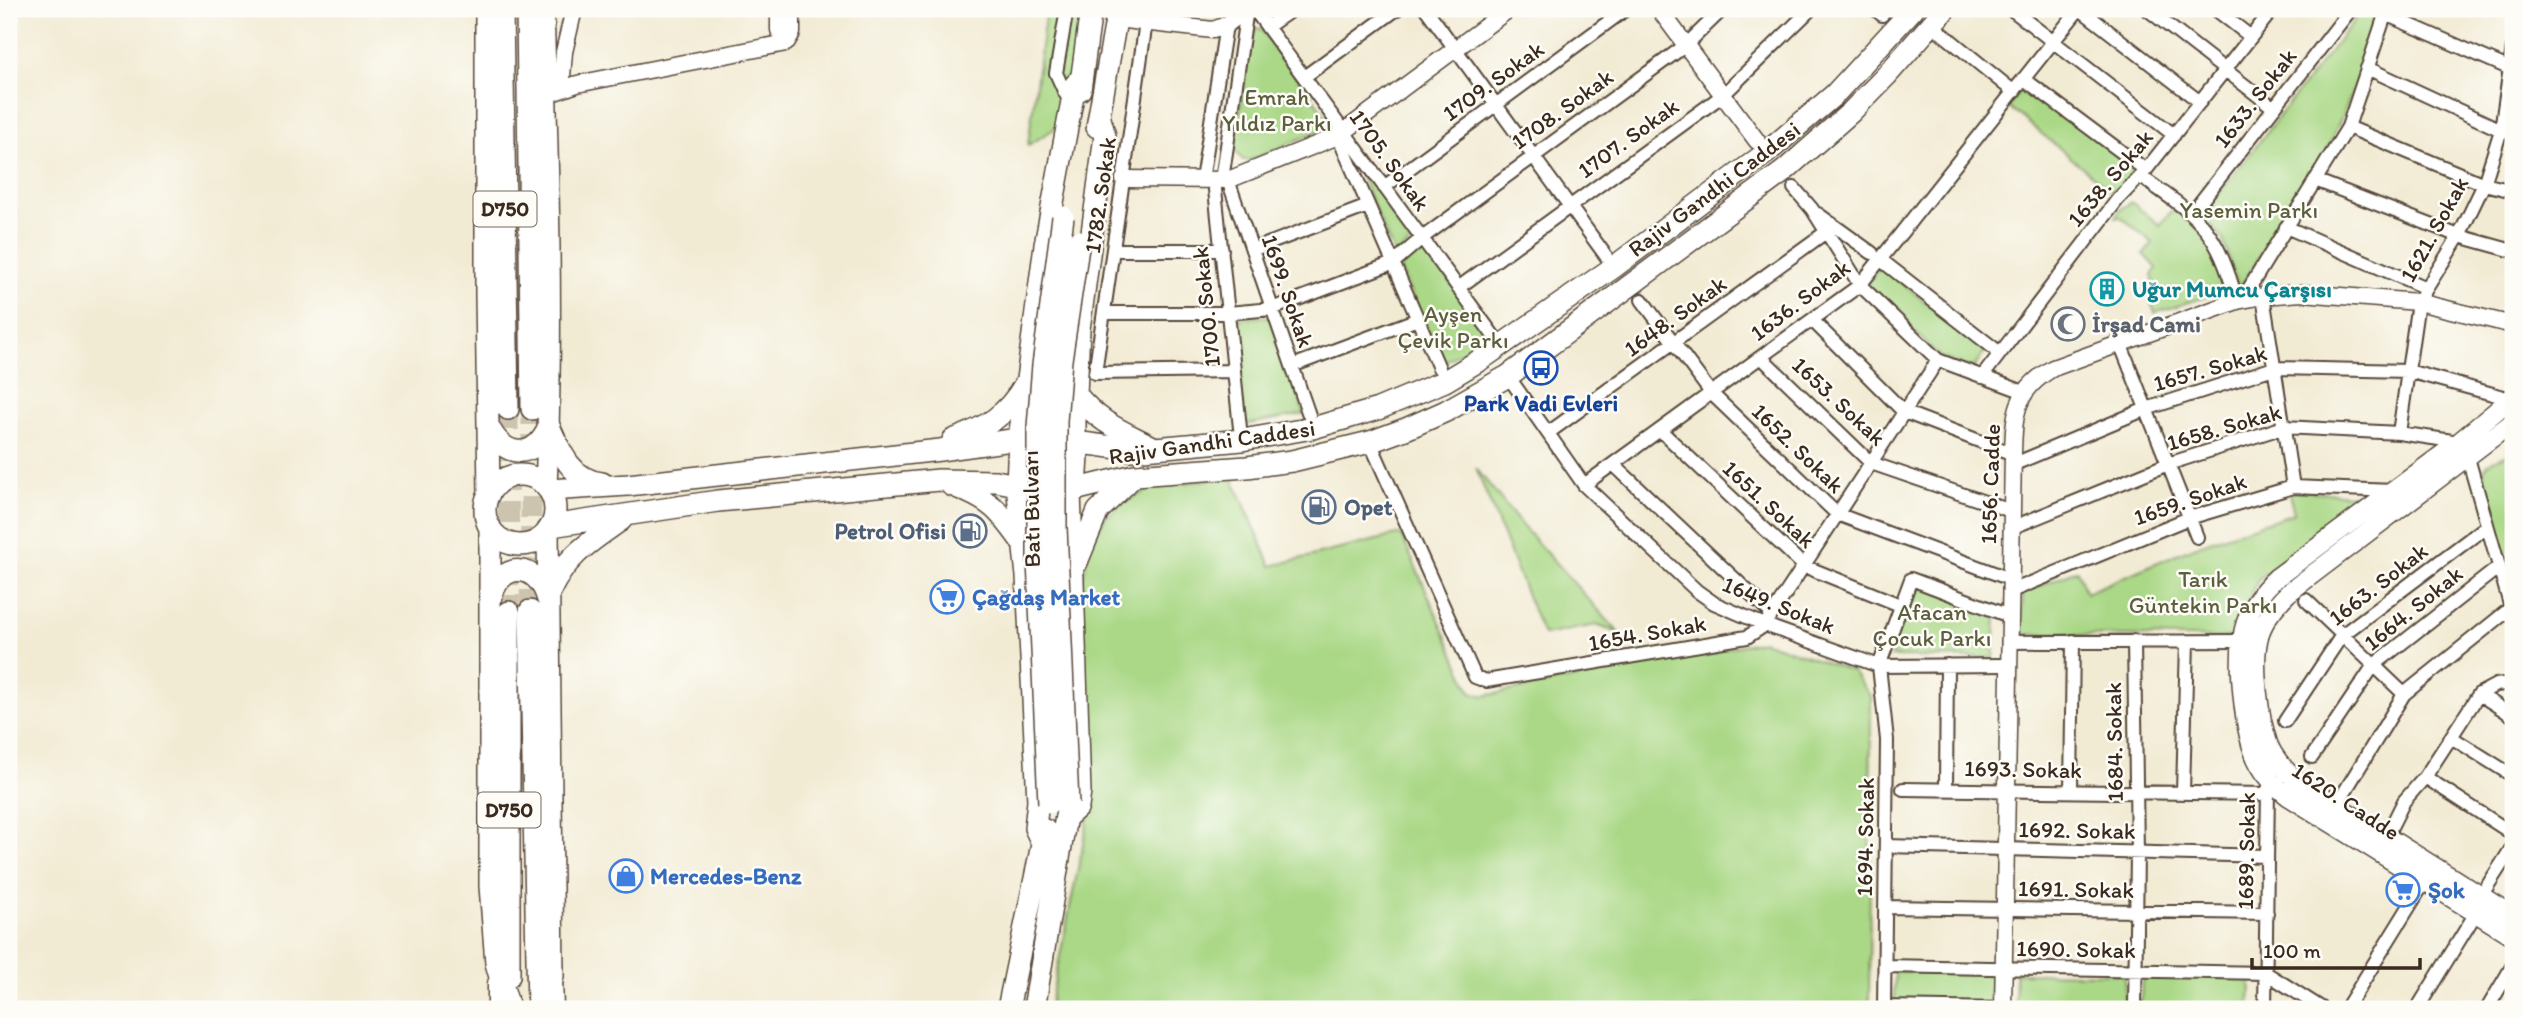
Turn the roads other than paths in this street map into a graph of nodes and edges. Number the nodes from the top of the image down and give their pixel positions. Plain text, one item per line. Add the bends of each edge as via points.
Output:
1 (486, 9) edge
2 (502, 9) edge
3 (527, 9) edge
4 (543, 9) edge
5 (574, 9) edge
6 (779, 9) edge
7 (792, 9) edge
8 (1067, 9) edge
9 (1091, 9) edge
10 (1247, 9) edge
11 (1254, 9) edge
12 (1293, 9) edge
13 (1397, 9) edge
14 (1426, 9) edge
15 (1509, 9) edge
16 (1626, 9) edge
17 (1659, 9) edge
18 (1723, 9) edge
19 (1811, 9) edge
20 (1913, 9) edge
21 (2011, 9) edge
22 (2080, 9) edge
23 (2147, 9) edge
24 (2215, 9) edge
25 (2273, 9) edge
26 (2351, 9) edge
27 (2386, 11) edge
28 (1117, 14) edge
29 (1938, 17) edge
30 (1156, 18) edge
31 (1226, 25) junction
32 (1267, 27) junction
33 (2251, 37) junction
34 (2053, 42) junction
35 (786, 43) junction
36 (1686, 45) junction
37 (2513, 47) edge
38 (1456, 49) junction
39 (2367, 68) junction
40 (2512, 69) edge
41 (2225, 70) junction
42 (1304, 77) junction
43 (1082, 78) junction
44 (2024, 79) junction
45 (553, 92) junction
46 (2014, 92) junction
47 (1723, 95) junction
48 (2200, 102) junction
49 (1072, 103) junction
50 (1496, 105) junction
51 (2274, 108) junction
52 (1100, 115) junction
53 (2348, 127) junction
54 (2507, 132) edge
55 (1341, 134) junction
56 (2174, 135) junction
57 (1756, 141) dead end
58 (1534, 156) junction
59 (2139, 170) junction
60 (1124, 179) junction
61 (1217, 180) junction
62 (2315, 180) junction
63 (2484, 184) junction
64 (1384, 187) junction
65 (1794, 188) dead end
66 (2513, 191) edge
67 (1368, 206) junction
68 (1570, 206) junction
69 (1812, 209) junction
70 (2192, 213) junction
71 (2286, 227) junction
72 (1826, 232) junction
73 (2459, 236) junction
74 (1422, 238) junction
75 (1113, 250) junction
76 (1222, 250) junction
77 (1252, 250) junction
78 (2513, 251) edge
79 (1606, 256) dead end
80 (1877, 256) junction
81 (1393, 263) junction
82 (1860, 285) junction
83 (1458, 288) junction
84 (2422, 295) junction
85 (2263, 296) junction
86 (1642, 300) dead end
87 (2239, 301) junction
88 (1272, 309) junction
89 (1104, 313) junction
90 (1228, 313) junction
91 (1418, 318) junction
92 (1812, 320) junction
93 (2513, 325) edge
94 (1493, 335) dead end
95 (1674, 342) junction
96 (2120, 343) junction
97 (2000, 353) junction
98 (1761, 357) junction
99 (1938, 360) junction
100 (1292, 366) junction
101 (1439, 368) dead end
102 (2274, 368) junction
103 (1234, 371) junction
104 (2408, 371) junction
105 (1508, 376) junction
106 (1982, 377) junction
107 (1028, 379) junction
108 (2024, 392) junction
109 (1075, 393) junction
110 (1711, 393) junction
111 (2512, 398) edge
112 (509, 409) tunnel mouth
113 (532, 409) tunnel mouth
114 (2146, 409) junction
115 (1904, 412) junction
116 (1309, 415) dead end
117 (488, 425) junction
118 (549, 426) junction
119 (2284, 427) junction
120 (1240, 428) dead end
121 (1660, 430) junction
122 (2509, 430) edge
123 (1548, 433) junction
124 (2399, 433) junction
125 (1019, 439) junction
126 (1075, 442) junction
127 (1370, 442) junction
128 (1155, 448) junction
129 (940, 450) junction
130 (2463, 450) junction
131 (2013, 460) junction
132 (1871, 463) junction
133 (1613, 464) junction
134 (2168, 464) junction
135 (1135, 475) junction
136 (939, 480) junction
137 (628, 485) junction
138 (1017, 485) junction
139 (1584, 485) junction
140 (2293, 487) junction
141 (547, 489) junction
142 (1070, 491) junction
143 (2394, 491) junction
144 (489, 493) junction
145 (1837, 514) junction
146 (629, 515) junction
147 (2189, 518) junction
148 (2011, 520) junction
149 (2487, 526) junction
150 (490, 527) junction
151 (549, 528) junction
152 (2197, 537) dead end
153 (1023, 543) junction
154 (1804, 566) junction
155 (2499, 567) junction
156 (1073, 574) junction
157 (2010, 586) junction
158 (2306, 600) dead end
159 (1900, 605) junction
160 (525, 606) junction
161 (2009, 616) junction
162 (1769, 620) junction
163 (2342, 635) junction
164 (2134, 641) junction
165 (2187, 641) junction
166 (2241, 641) junction
167 (2008, 642) junction
168 (2073, 642) junction
169 (1947, 665) junction
170 (2008, 665) junction
171 (2374, 665) junction
172 (1879, 666) junction
173 (2513, 683) edge
174 (2404, 694) junction
175 (2479, 694) junction
176 (2513, 716) edge
177 (2285, 721) dead end
178 (2451, 737) junction
179 (2312, 757) dead end
180 (2513, 776) edge
181 (2426, 777) junction
182 (2268, 786) junction
183 (1903, 789) dead end
184 (1946, 789) junction
185 (2006, 790) junction
186 (2071, 791) junction
187 (2135, 792) junction
188 (2183, 793) junction
189 (2336, 806) junction
190 (1062, 808) junction
191 (2513, 834) edge
192 (2386, 837) junction
193 (1042, 843) junction
194 (1886, 846) junction
195 (2513, 846) edge
196 (2006, 849) junction
197 (2137, 853) junction
198 (2267, 856) junction
199 (2425, 881) junction
200 (2479, 904) junction
201 (1885, 907) junction
202 (2005, 909) junction
203 (2136, 911) junction
204 (2267, 914) junction
205 (2513, 915) edge
206 (2513, 936) edge
207 (2513, 965) edge
208 (1885, 966) junction
209 (2004, 968) junction
210 (2136, 971) junction
211 (2266, 973) junction
212 (543, 1007) edge
213 (1884, 1008) edge
214 (505, 1009) edge
215 (1008, 1009) edge
216 (1034, 1009) edge
217 (2004, 1009) edge
218 (2135, 1009) edge
219 (2265, 1009) edge
220 (2323, 1009) edge
221 (2346, 1009) edge
222 (2417, 1009) edge
223 (2487, 1009) edge

1 - 117 main road
2 - 112 main road, D750
3 - 113 main road, D750
4 - 45 main road
5 - 45 street
6 - 35 street via 779,30
7 - 35 street via 792,33
8 - 49 street via 1056,73
9 - 43 main road, Batı Bulvarı
10 - 31 street
10 - 61 street
11 - 32 street, 1705. Sokak
12 - 32 street
13 - 42 street
14 - 38 street
15 - 38 street
16 - 50 street, 1709. Sokak
17 - 36 street
18 - 36 street, 1708. Sokak
19 - 47 street, 1707. Sokak
20 - 128 main road, Rajiv Gandhi Caddesi via 1834,94 1766,153 1614,267 1445,381 1378,409 1313,428
21 - 34 street
22 - 34 street, 1636. Sokak
22 - 48 street
23 - 41 street
24 - 33 street
25 - 33 street, 1638. Sokak
26 - 51 street, 1633. Sokak
27 - 39 street
27 - 40 street
28 - 30 street
28 - 52 main road, Batı Bulvarı
29 - 46 street
29 - 105 main road, Rajiv Gandhi Caddesi via 1851,112 1783,172
30 - 31 street via 1206,30
30 - 60 street, 1782. Sokak
31 - 61 street
32 - 42 street, 1705. Sokak
33 - 41 street, 1638. Sokak
34 - 44 street, 1636. Sokak
34 - 56 street
35 - 45 street
36 - 47 street
36 - 58 street, 1708. Sokak
37 - 40 street, 1621. Sokak
38 - 50 street
38 - 55 street
39 - 53 street
39 - 54 street
40 - 54 street, 1621. Sokak
41 - 48 street, 1638. Sokak
41 - 51 street
42 - 55 street, 1705. Sokak
43 - 49 main road, Batı Bulvarı
43 - 190 main road, Batı Bulvarı, bridge via 1038,427 1038,561
44 - 46 street, 1636. Sokak
44 - 59 street
45 - 118 main road
46 - 80 street, 1636. Sokak
47 - 57 street
47 - 68 street, 1707. Sokak
48 - 56 street, 1638. Sokak
49 - 107 main road, Batı Bulvarı via 1051,205
50 - 58 street
50 - 64 street, 1709. Sokak
51 - 70 street, 1633. Sokak
52 - 109 main road, Batı Bulvarı via 1105,136
52 - 190 main road, Batı Bulvarı, bridge via 1061,360 1056,421
53 - 62 street
53 - 63 street
54 - 63 street, 1621. Sokak
55 - 61 street
55 - 64 street, 1705. Sokak
55 - 67 street
56 - 59 street, 1638. Sokak
58 - 68 street
58 - 74 street, 1708. Sokak
59 - 70 street
59 - 97 street, 1638. Sokak
60 - 61 street
60 - 75 street, 1782. Sokak
61 - 76 street, 1700. Sokak
61 - 77 street, 1699. Sokak
62 - 71 street
62 - 73 street
63 - 66 street
63 - 73 street, 1621. Sokak
64 - 74 street, 1705. Sokak
65 - 69 street
67 - 77 street
67 - 81 street
68 - 79 street
68 - 83 street, 1707. Sokak
69 - 72 street
69 - 80 street
70 - 87 street via 2219,248
71 - 84 street
71 - 87 street
72 - 82 street
72 - 95 street, 1648. Sokak
73 - 78 street
73 - 84 street, 1621. Sokak
74 - 81 street, 1708. Sokak
74 - 83 street, 1705. Sokak
75 - 76 street
75 - 89 street, 1782. Sokak
76 - 90 street, 1700. Sokak
77 - 88 street, 1699. Sokak
80 - 82 street, 1636. Sokak
80 - 97 street
81 - 88 street, 1708. Sokak
81 - 91 street
82 - 92 street, 1636. Sokak
82 - 99 street
83 - 94 street, 1705. Sokak
84 - 85 street
84 - 93 street
84 - 104 street, 1621. Sokak
85 - 87 street
85 - 102 street
86 - 95 street, 1652. Sokak
87 - 96 street
88 - 90 street, 1708. Sokak
88 - 100 street, 1699. Sokak
89 - 90 street, 1708. Sokak
89 - 103 street, 1782. Sokak via 1095,373
90 - 103 street, 1700. Sokak
91 - 100 street
91 - 101 street
92 - 98 street, 1636. Sokak
92 - 115 street
95 - 110 street, 1652. Sokak
95 - 123 street, 1648. Sokak
96 - 108 street via 2053,368
96 - 114 street
97 - 106 street, 1638. Sokak
98 - 110 street, 1636. Sokak
98 - 132 street, 1653. Sokak
99 - 106 street
99 - 115 street
100 - 116 street, 1699. Sokak
102 - 104 street, 1657. Sokak
102 - 114 street, 1657. Sokak
102 - 119 street
103 - 120 street, 1700. Sokak
104 - 111 street, 1657. Sokak
104 - 124 street, 1621. Sokak
105 - 123 street, 1649. Sokak
105 - 127 main road, Rajiv Gandhi Caddesi via 1446,411
106 - 108 street
107 - 125 main road, Batı Bulvarı
107 - 129 main road via 995,421
108 - 131 street, 1656. Cadde via 2015,413
109 - 126 main road, Batı Bulvarı
109 - 128 main road via 1103,422
110 - 121 street, 1636. Sokak
110 - 145 street, 1652. Sokak
111 - 130 main road, 1620. Cadde
114 - 131 street, 1657. Sokak
114 - 134 street
115 - 131 street
115 - 132 street
117 - 118 main road via 504,447 522,451 540,443
117 - 144 main road
118 - 137 main road via 564,458 578,474 595,482
118 - 141 main road
119 - 124 street, 1658. Sokak
119 - 134 street, 1658. Sokak
119 - 140 street
121 - 133 street, 1636. Sokak
121 - 154 street, 1651. Sokak
122 - 130 main road, 1620. Cadde
123 - 139 street, 1649. Sokak
124 - 130 street, 1658. Sokak
125 - 126 main road, Rajiv Gandhi Caddesi via 1045,431 1064,433
125 - 129 main road, Rajiv Gandhi Caddesi
125 - 138 main road, Batı Bulvarı
126 - 128 main road, Rajiv Gandhi Caddesi via 1133,450
126 - 142 main road, Batı Bulvarı via 1077,472
127 - 135 main road, Rajiv Gandhi Caddesi via 1292,461
127 - 162 street, 1654. Sokak via 1480,681 1746,637
129 - 137 main road, Rajiv Gandhi Caddesi
130 - 143 main road, 1620. Cadde
130 - 149 street
130 - 189 main road, 1620. Cadde via 2288,593 2261,630 2256,665 2269,746 2295,780
131 - 148 street, 1656. Cadde
132 - 145 street
132 - 148 street, 1653. Sokak
133 - 139 street, 1636. Sokak
133 - 162 street
134 - 147 street
134 - 148 street, 1658. Sokak
135 - 142 main road, Rajiv Gandhi Caddesi
135 - 156 main road via 1098,511
136 - 138 main road, Rajiv Gandhi Caddesi
136 - 146 main road, Rajiv Gandhi Caddesi via 718,501
136 - 153 main road via 987,500
137 - 141 main road, Rajiv Gandhi Caddesi
138 - 142 main road, Rajiv Gandhi Caddesi via 1042,496
138 - 153 main road, Batı Bulvarı
139 - 162 street, 1649. Sokak via 1705,598
140 - 143 street, 1659. Sokak
140 - 147 street, 1659. Sokak
141 - 144 main road via 534,477 513,475
141 - 151 main road via 555,515
142 - 156 main road, Batı Bulvarı
143 - 166 main road, 1620. Cadde via 2267,587 2255,603
144 - 150 main road via 485,513
145 - 154 street
145 - 157 street, 1652. Sokak
146 - 151 main road, Rajiv Gandhi Caddesi
146 - 160 main road via 588,542
147 - 152 street
147 - 157 street, 1659. Sokak
148 - 157 street, 1656. Cadde
149 - 155 street
149 - 163 street, 1663. Sokak
150 - 151 main road via 501,539 523,545 534,542
150 - 160 main road
151 - 160 main road
153 - 193 main road, Batı Bulvarı via 1038,801 1035,828
154 - 159 street, 1651. Sokak
154 - 162 street
155 - 171 street, 1664. Sokak
155 - 174 street via 2511,608
156 - 190 main road, Batı Bulvarı via 1080,792 1078,807
157 - 161 street, 1656. Cadde
158 - 163 street
159 - 161 street via 1911,579
159 - 172 street
160 - 212 main road, D750
160 - 212 main road via 554,960
160 - 214 main road, D750
160 - 214 main road via 490,886
161 - 167 street, 1656. Cadde
162 - 172 street, 1649. Sokak
163 - 171 street
163 - 177 street, 1663. Sokak
164 - 165 street
164 - 168 street
164 - 187 street, 1684. Sokak
165 - 166 street
165 - 188 street
166 - 182 main road, 1620. Cadde via 2250,737
167 - 168 street
167 - 170 street, 1656. Cadde
168 - 186 street
169 - 170 street, 1649. Sokak
169 - 172 street, 1649. Sokak
169 - 184 street
170 - 185 street, 1656. Cadde
171 - 174 street
171 - 179 street, 1664. Sokak
172 - 194 street, 1694. Sokak via 1887,740
173 - 175 street
174 - 189 street
175 - 176 street
175 - 178 street
178 - 180 street
178 - 181 street
181 - 191 street
181 - 192 street via 2404,801
182 - 188 street, 1693. Sokak
182 - 198 street, 1689. Sokak
182 - 199 main road, 1620. Cadde
183 - 184 street, 1693. Sokak
184 - 185 street, 1693. Sokak
185 - 186 street, 1693. Sokak
185 - 196 street, 1656. Cadde
186 - 187 street, 1693. Sokak
187 - 188 street, 1693. Sokak
187 - 197 street, 1684. Sokak
189 - 192 main road, 1620. Cadde
190 - 193 main road, Batı Bulvarı
190 - 216 main road, Batı Bulvarı
192 - 200 main road, 1620. Cadde
193 - 215 main road, Batı Bulvarı
194 - 196 street, 1692. Sokak
194 - 201 street, 1694. Sokak
195 - 200 street
196 - 197 street, 1692. Sokak
196 - 202 street, 1656. Cadde
197 - 198 street, 1692. Sokak
197 - 203 street, 1684. Sokak
198 - 204 street, 1689. Sokak
199 - 200 main road, 1620. Cadde
199 - 221 street
200 - 205 main road, 1620. Cadde
200 - 206 main road, 1620. Cadde
200 - 222 street
201 - 202 street, 1691. Sokak
201 - 208 street, 1694. Sokak
202 - 203 street, 1691. Sokak
202 - 209 street, 1656. Cadde
203 - 204 street, 1691. Sokak
203 - 210 street, 1684. Sokak
204 - 211 street, 1689. Sokak
207 - 223 street
208 - 209 street, 1690. Sokak
208 - 213 street, 1694. Sokak
209 - 210 street, 1690. Sokak
209 - 217 street, 1656. Cadde
210 - 211 street, 1690. Sokak
210 - 218 street, 1684. Sokak
211 - 219 street, 1689. Sokak
211 - 220 street
213 - 217 street

